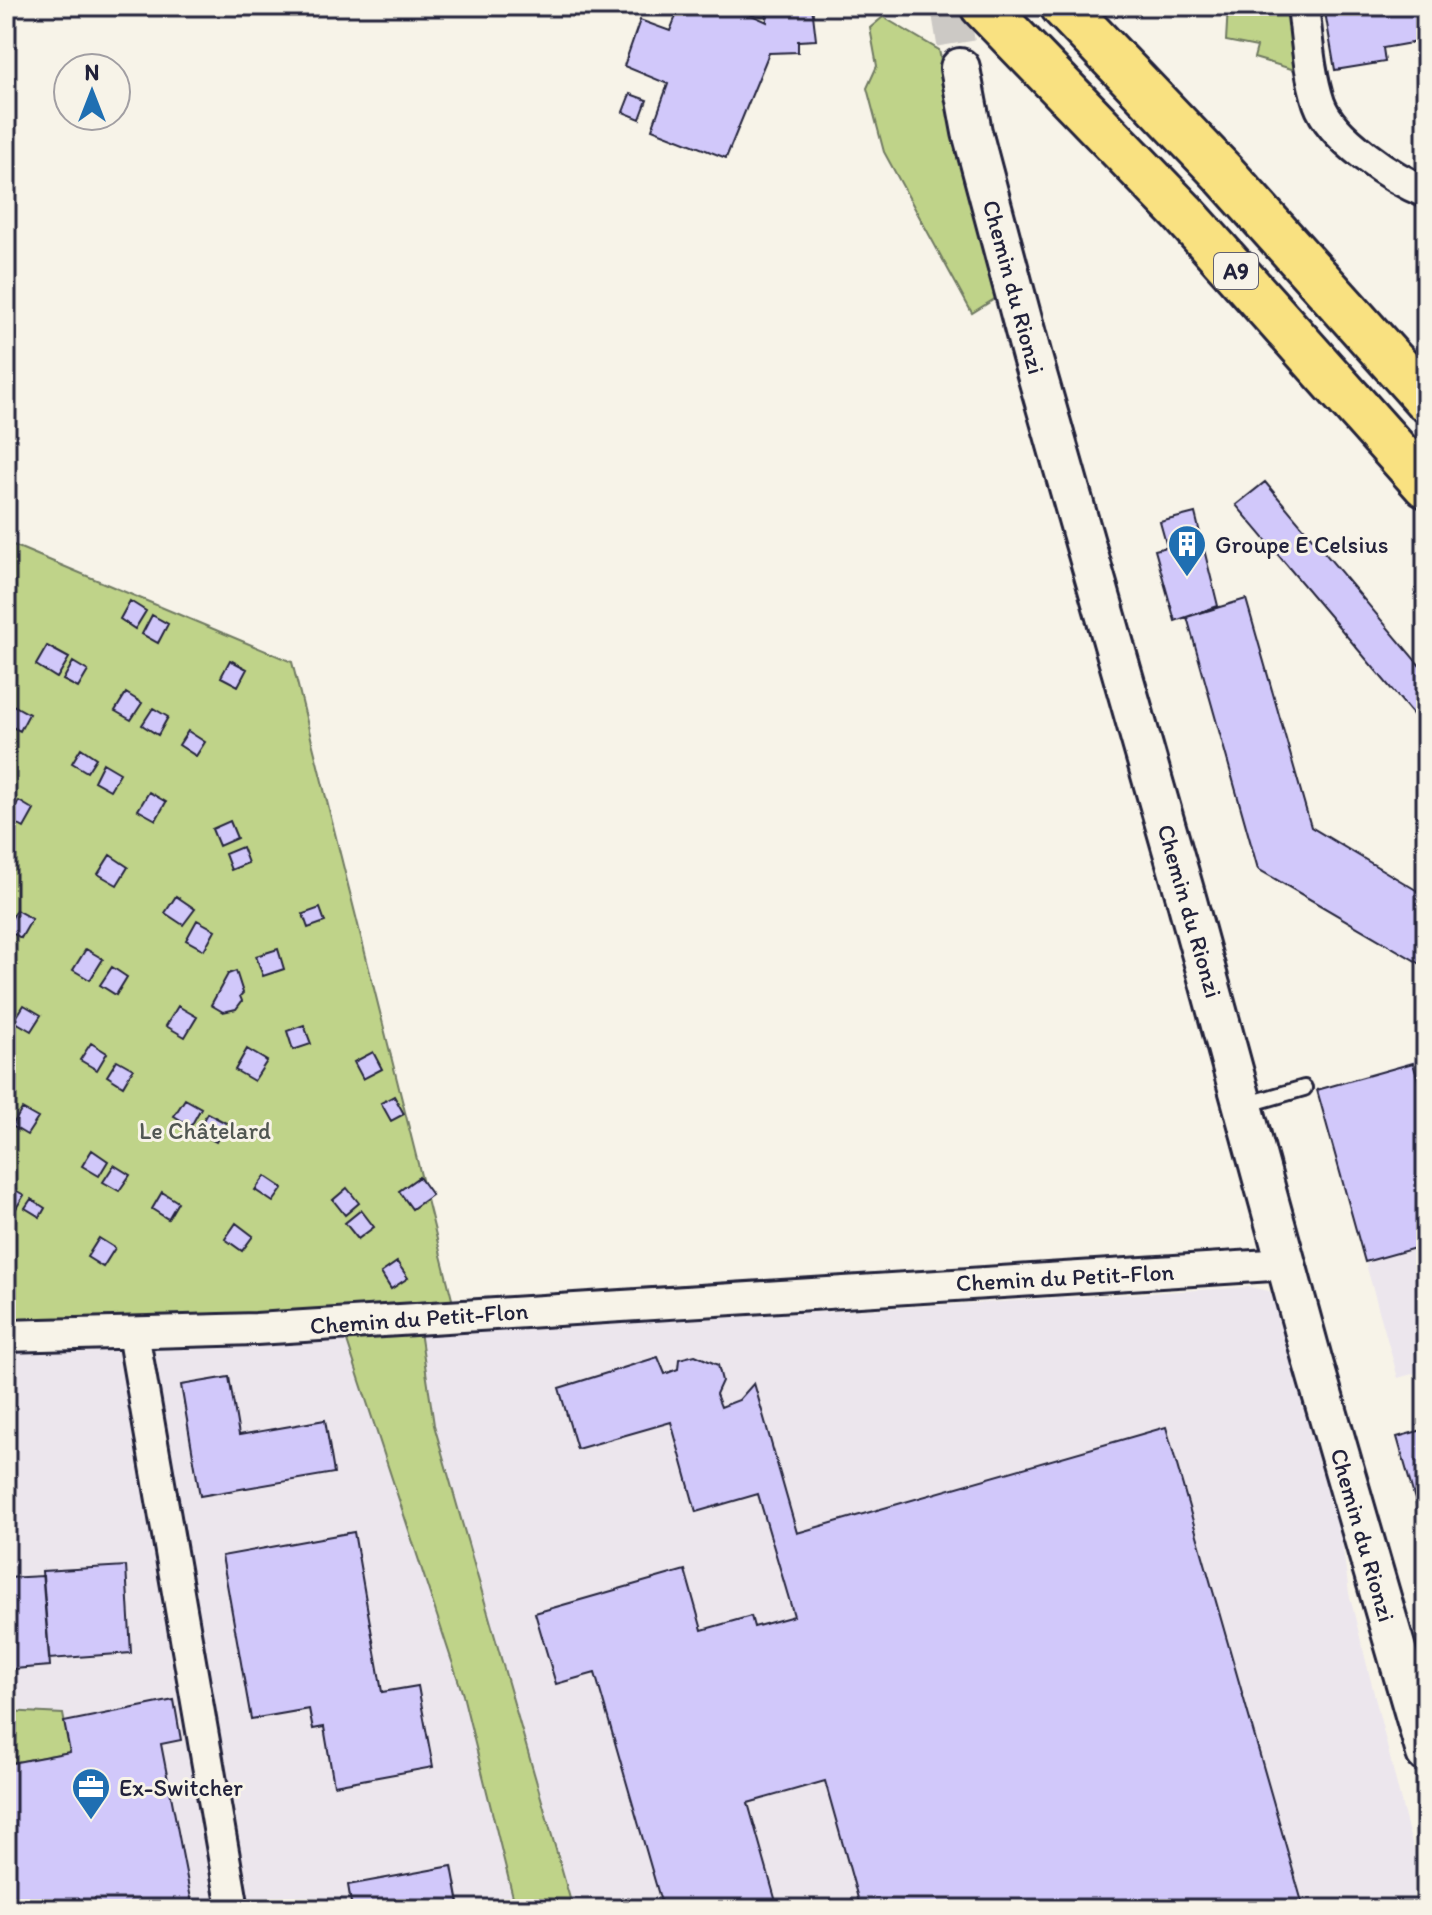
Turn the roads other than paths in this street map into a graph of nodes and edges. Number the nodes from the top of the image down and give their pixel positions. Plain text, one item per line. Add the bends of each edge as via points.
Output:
1 (983, 6) edge
2 (1063, 6) edge
3 (1303, 6) edge
4 (960, 68) tunnel mouth
5 (1426, 192) edge
6 (1426, 399) edge
7 (1426, 485) edge
8 (1304, 1088) dead end
9 (1244, 1105) junction
10 (1287, 1264) junction
11 (133, 1333) junction
12 (6, 1336) edge
13 (1426, 1753) edge
14 (233, 1909) edge

1 - 7 highway, A9 via 1183,213
2 - 6 highway, A9
3 - 5 street via 1326,119 1386,172
4 - 9 street, Chemin du Rionzi via 1032,357
8 - 9 lane
9 - 10 street, Chemin du Rionzi
10 - 11 street, Chemin du Petit-Flon
10 - 13 street, Chemin du Rionzi
11 - 12 street, Chemin du Petit-Flon
11 - 14 street

